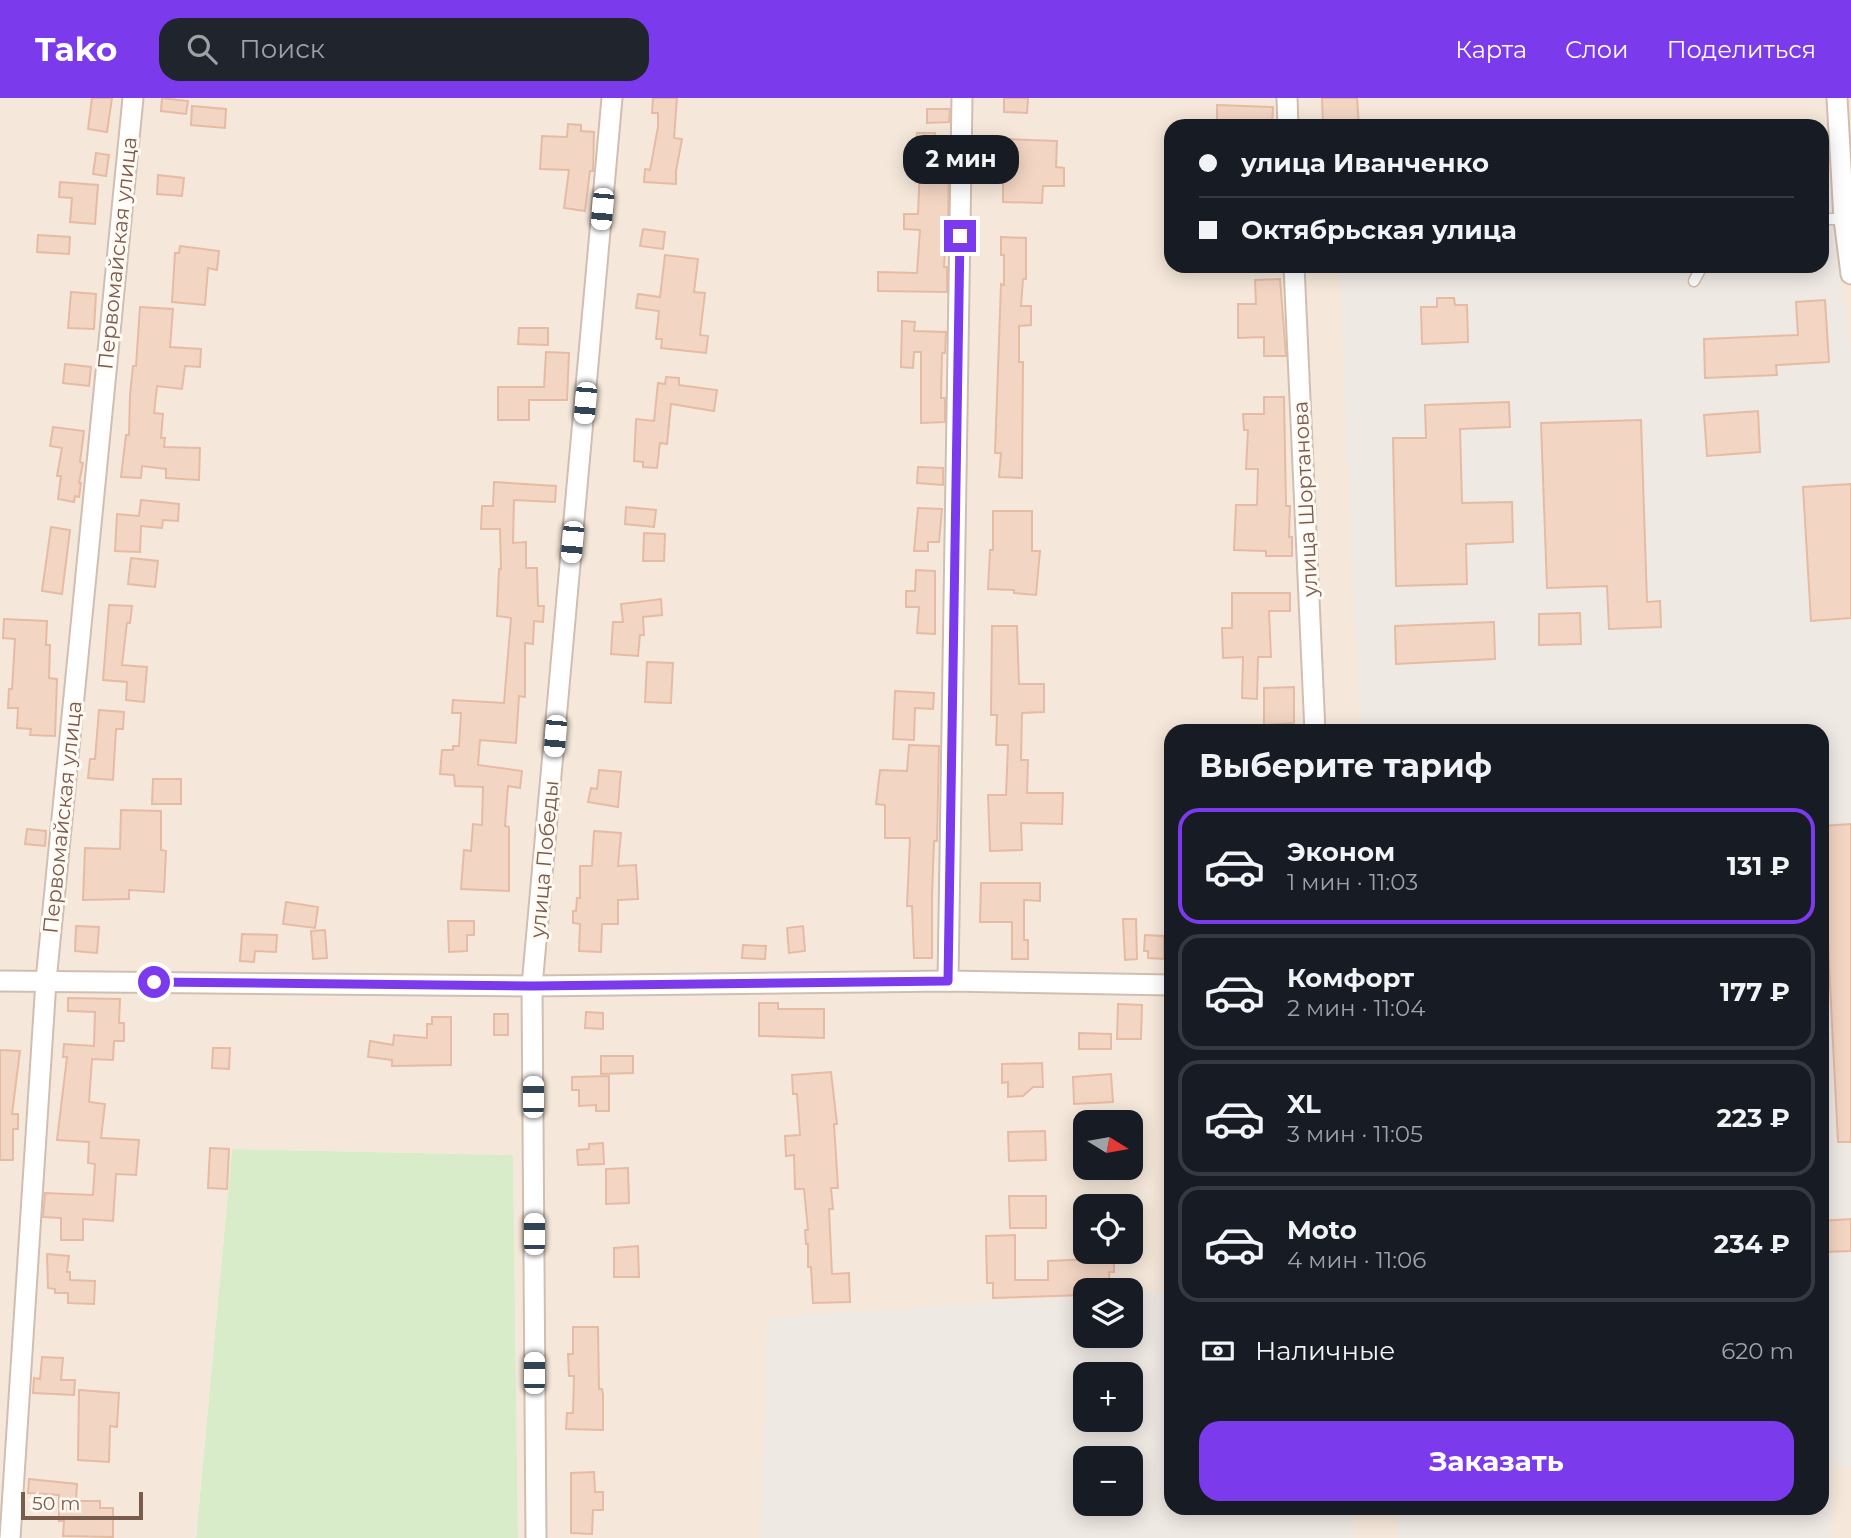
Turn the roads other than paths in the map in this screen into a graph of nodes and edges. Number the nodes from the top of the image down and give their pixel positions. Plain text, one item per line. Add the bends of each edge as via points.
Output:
1 (133, 98) edge
2 (612, 98) edge
3 (962, 98) edge
4 (1287, 98) edge
5 (1837, 98) edge
6 (1288, 119) edge
7 (1829, 219) edge
8 (1844, 219) junction
9 (1294, 273) edge
10 (1698, 273) edge
11 (1851, 274) edge
12 (1694, 281) dead end
13 (1315, 724) edge
14 (0, 981) edge
15 (46, 981) junction
16 (948, 981) junction
17 (1164, 985) edge
18 (532, 986) junction
19 (9, 1538) edge
20 (536, 1538) edge

1 - 15 street, Первомайская улица
2 - 18 street, улица Победы
3 - 16 street
4 - 6 street
5 - 8 street
7 - 8 lane
8 - 11 street
9 - 13 street, улица Шортанова
10 - 12 lane
14 - 15 street
15 - 18 street
15 - 19 street, Первомайская улица
16 - 17 street
16 - 18 street
18 - 20 street, улица Победы

